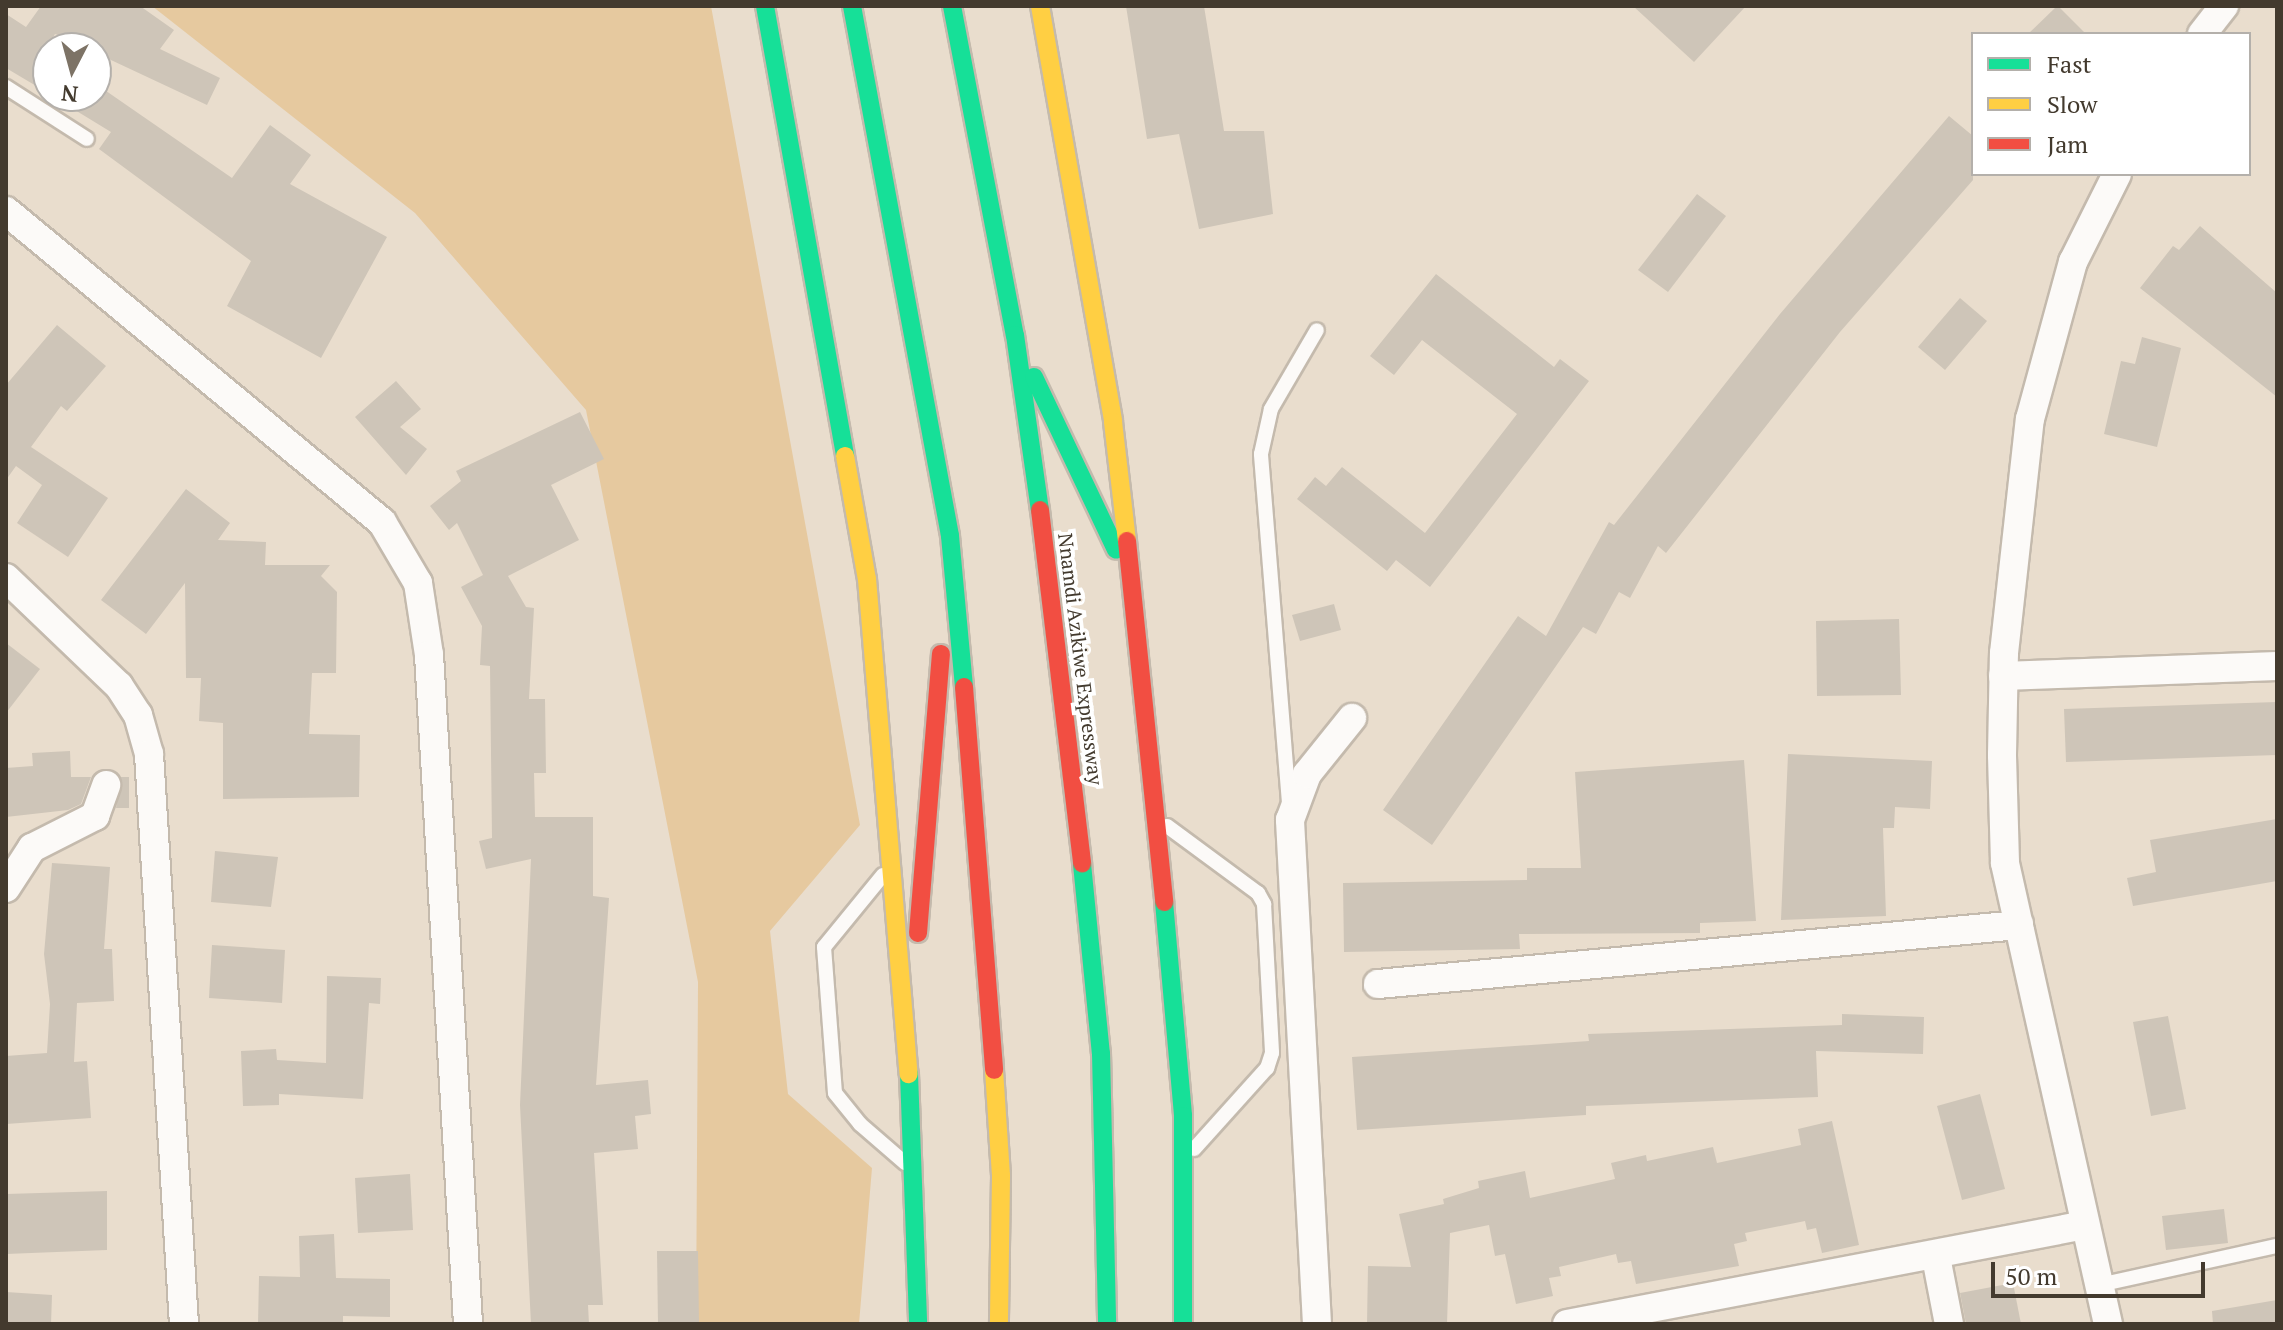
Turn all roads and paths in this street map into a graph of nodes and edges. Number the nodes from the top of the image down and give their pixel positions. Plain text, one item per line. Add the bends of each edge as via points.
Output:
1 (765, 6) edge
2 (852, 6) edge
3 (952, 6) edge
4 (1040, 6) edge
5 (2224, 6) edge
6 (2204, 32) edge
7 (6, 88) edge
8 (87, 139) dead end
9 (2116, 176) edge
10 (6, 211) edge
11 (1317, 330) dead end
12 (1015, 335) junction
13 (950, 536) junction
14 (6, 578) edge
15 (1132, 585) junction
16 (2277, 666) edge
17 (2003, 676) junction
18 (1352, 718) dead end
19 (106, 785) dead end
20 (1157, 819) junction
21 (1290, 820) junction
22 (891, 866) junction
23 (6, 888) edge
24 (2019, 925) junction
25 (1378, 984) dead end
26 (908, 1061) junction
27 (1183, 1161) junction
28 (915, 1172) junction
29 (2085, 1225) junction
30 (2277, 1246) edge
31 (1936, 1257) junction
32 (2099, 1285) junction
33 (184, 1324) edge
34 (468, 1324) edge
35 (918, 1324) edge
36 (999, 1324) edge
37 (1107, 1324) edge
38 (1183, 1324) edge
39 (1317, 1324) edge
40 (1567, 1324) edge
41 (1949, 1324) edge
42 (2108, 1324) edge

1 - 22 highway via 867,579
2 - 13 highway
3 - 12 highway, Nnamdi Azikiwe Expressway
4 - 15 highway via 1113,422
5 - 6 street
7 - 8 lane
9 - 17 street via 2073,262 2030,419
10 - 34 street via 382,522 418,583 429,655
11 - 21 lane via 1271,409 1261,454
12 - 15 highway
12 - 37 highway, Nnamdi Azikiwe Expressway via 1067,706 1100,1037
13 - 26 highway
13 - 36 highway via 1001,1176
14 - 33 street via 119,686 138,715 149,754
15 - 20 highway
16 - 17 street
17 - 24 street via 2005,863
18 - 21 street via 1307,774
19 - 23 street via 95,816 32,848
20 - 27 highway
20 - 27 lane via 1258,893 1264,904 1269,1060
21 - 39 street
22 - 26 highway
22 - 28 lane via 828,938 835,1093 860,1124
24 - 25 street
24 - 29 street
26 - 28 highway
27 - 38 highway
28 - 35 highway
29 - 31 street
29 - 32 street
30 - 32 lane
31 - 40 street
31 - 41 street
32 - 42 street

